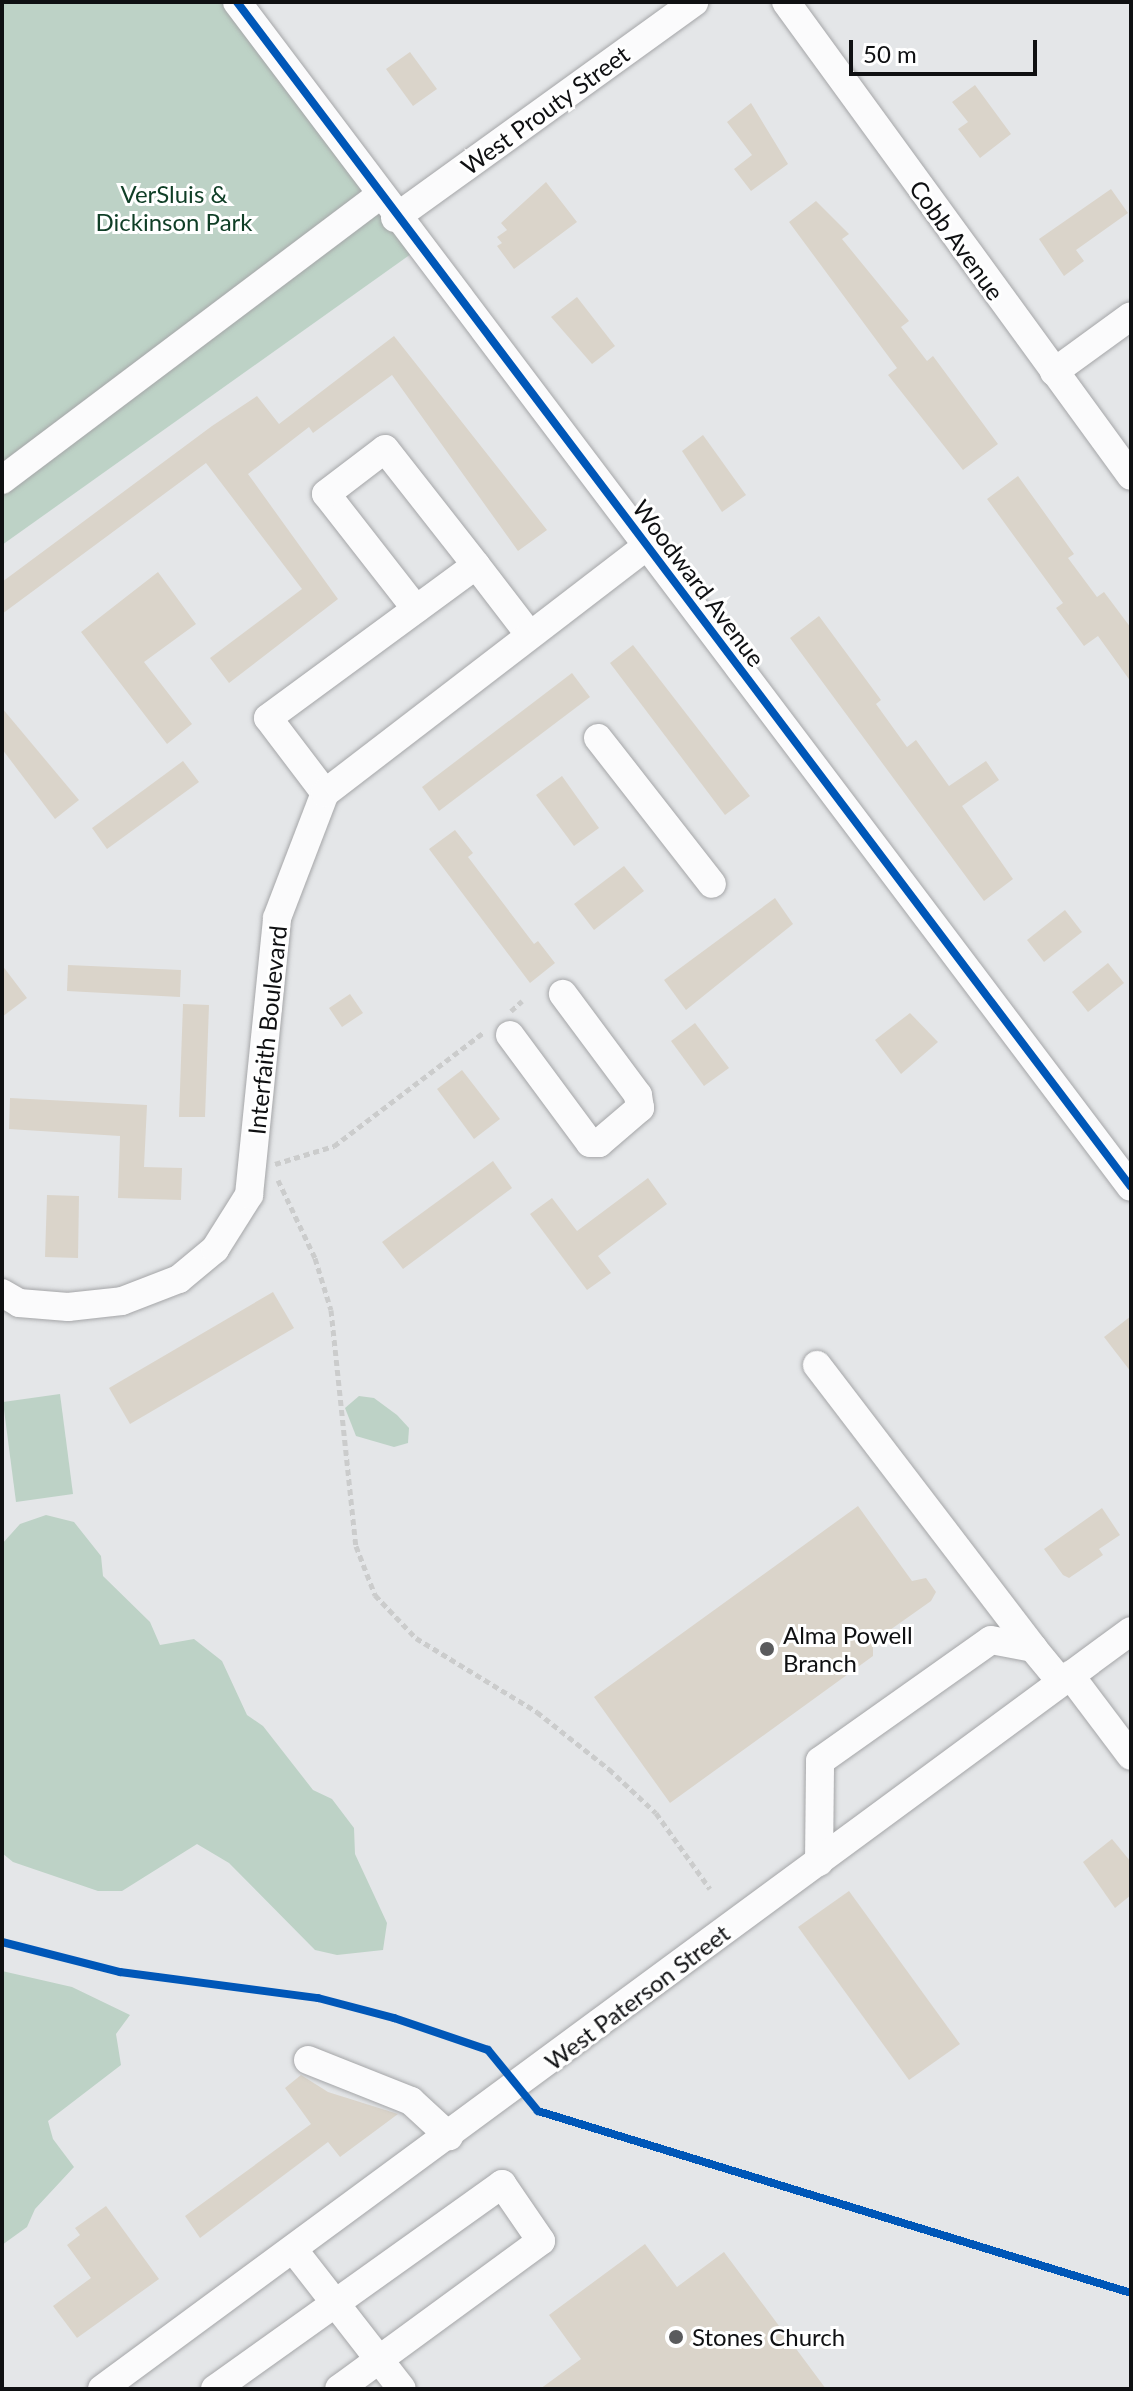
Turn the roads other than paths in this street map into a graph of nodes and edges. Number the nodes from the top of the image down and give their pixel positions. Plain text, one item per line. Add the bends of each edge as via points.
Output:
1 (237, 2) edge
2 (694, 2) edge
3 (786, 2) edge
4 (387, 207) junction
5 (1131, 316) edge
6 (1054, 372) junction
7 (1131, 476) edge
8 (2, 480) edge
9 (648, 545) junction
10 (476, 565) junction
11 (416, 609) junction
12 (529, 634) junction
13 (598, 738) dead end
14 (325, 793) junction
15 (712, 884) dead end
16 (563, 994) dead end
17 (500, 1028) road end
18 (1131, 1187) edge
19 (2, 1293) edge
20 (817, 1365) dead end
21 (992, 1593) junction
22 (1131, 1631) edge
23 (991, 1640) junction
24 (1033, 1648) junction
25 (1065, 1679) junction
26 (1131, 1756) edge
27 (819, 1862) junction
28 (308, 2060) dead end
29 (449, 2136) junction
30 (293, 2249) junction
31 (335, 2300) junction
32 (379, 2359) junction
33 (102, 2389) edge
34 (215, 2389) edge
35 (339, 2389) edge
36 (402, 2389) edge

1 - 4 street, Woodward Avenue
2 - 4 street, West Prouty Street
3 - 6 street, Cobb Avenue
4 - 8 street, West Prouty Street
4 - 9 street, Woodward Avenue
5 - 6 street
6 - 7 street, Cobb Avenue
9 - 12 street
9 - 18 street, Woodward Avenue
10 - 11 street
10 - 11 street via 385,449 326,494
10 - 12 street
11 - 14 street via 268,718
12 - 14 street
13 - 15 street
14 - 19 street, Interfaith Boulevard via 277,918 253,1175 249,1195 228,1232 202,1262 149,1294 68,1307 19,1303
16 - 17 street via 638,1095 640,1108 599,1143 590,1143
20 - 21 street
21 - 23 street
21 - 24 street
22 - 25 street, West Paterson Street
23 - 24 street
23 - 27 street via 820,1761
24 - 25 street
25 - 26 street
25 - 27 street, West Paterson Street
27 - 29 street, West Paterson Street
28 - 29 street via 411,2101
29 - 30 street, West Paterson Street
30 - 31 street
30 - 33 street, West Paterson Street
31 - 32 street
31 - 32 street via 502,2184 541,2241
31 - 34 street
32 - 35 street
32 - 36 street

